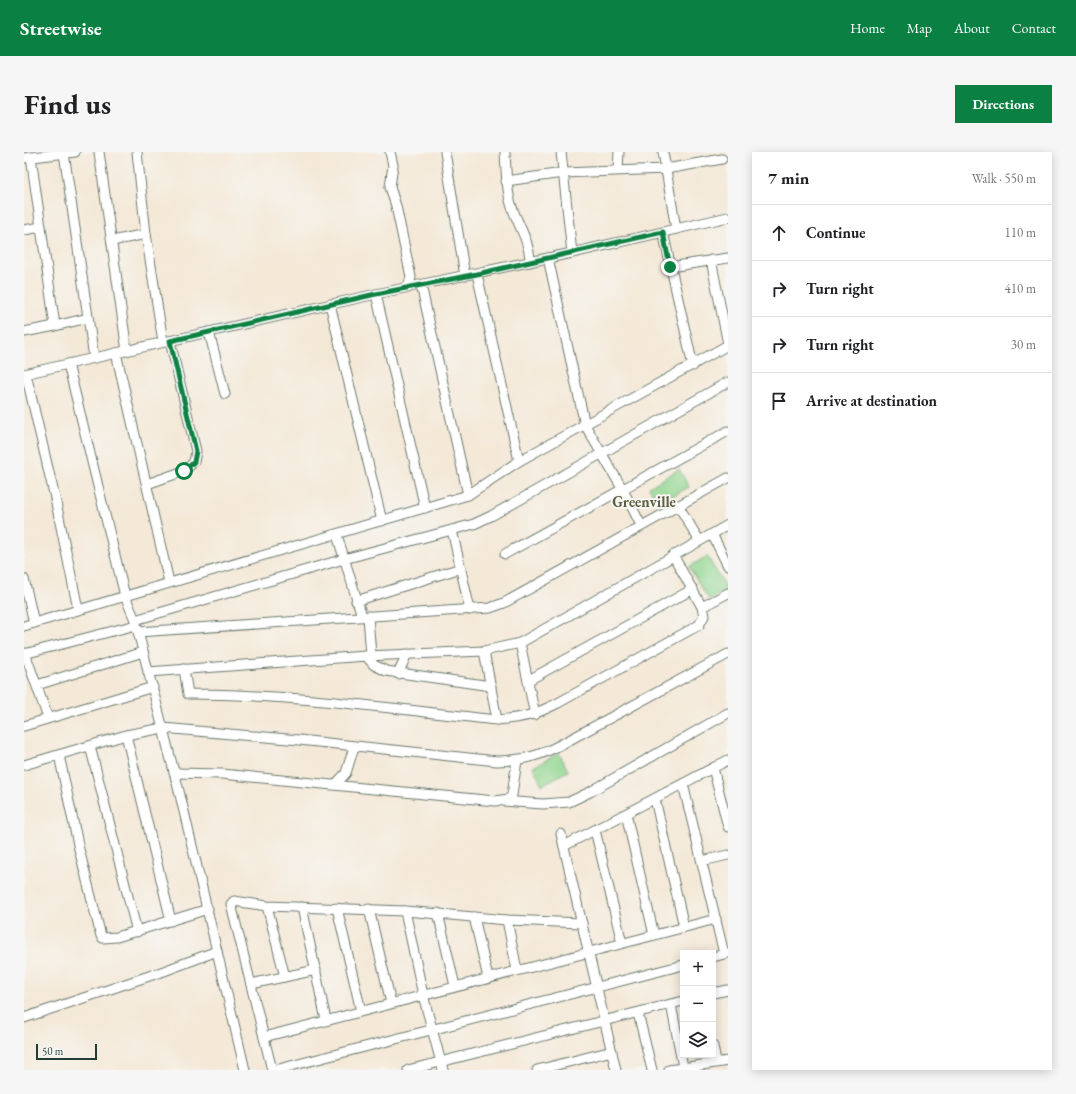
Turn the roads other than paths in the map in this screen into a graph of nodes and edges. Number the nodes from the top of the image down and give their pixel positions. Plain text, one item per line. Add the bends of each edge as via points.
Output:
1 (75, 152) edge
2 (99, 152) edge
3 (136, 152) edge
4 (390, 152) edge
5 (444, 152) edge
6 (505, 152) edge
7 (561, 152) edge
8 (619, 152) edge
9 (663, 152) edge
10 (64, 153) junction
11 (27, 158) edge
12 (722, 159) dead end
13 (618, 169) junction
14 (666, 169) junction
15 (563, 173) junction
16 (506, 181) junction
17 (728, 217) edge
18 (41, 227) junction
19 (676, 229) junction
20 (24, 230) edge
21 (663, 232) junction
22 (146, 234) junction
23 (112, 241) junction
24 (572, 253) junction
25 (548, 258) junction
26 (728, 258) edge
27 (711, 260) junction
28 (530, 262) junction
29 (670, 267) junction
30 (477, 274) junction
31 (465, 276) junction
32 (422, 285) junction
33 (408, 288) junction
34 (376, 294) junction
35 (330, 304) junction
36 (88, 318) junction
37 (55, 326) junction
38 (24, 332) edge
39 (209, 332) junction
40 (167, 342) junction
41 (728, 345) edge
42 (127, 351) junction
43 (116, 353) junction
44 (94, 358) junction
45 (68, 364) junction
46 (693, 366) junction
47 (25, 374) edge
48 (728, 382) edge
49 (226, 394) dead end
50 (585, 425) junction
51 (728, 431) edge
52 (602, 454) junction
53 (519, 461) junction
54 (728, 478) edge
55 (147, 484) junction
56 (623, 490) junction
57 (468, 495) junction
58 (678, 505) junction
59 (425, 508) junction
60 (382, 521) junction
61 (641, 525) junction
62 (728, 525) edge
63 (452, 530) junction
64 (712, 534) junction
65 (337, 535) junction
66 (699, 540) junction
67 (505, 554) dead end
68 (673, 555) junction
69 (344, 559) junction
70 (728, 566) edge
71 (461, 568) junction
72 (24, 579) edge
73 (169, 582) junction
74 (693, 589) junction
75 (728, 593) edge
76 (125, 596) junction
77 (356, 601) junction
78 (702, 607) junction
79 (78, 609) junction
80 (470, 610) junction
81 (365, 616) junction
82 (34, 623) junction
83 (24, 626) edge
84 (136, 626) junction
85 (520, 643) junction
86 (484, 651) junction
87 (143, 652) junction
88 (25, 653) edge
89 (407, 654) junction
90 (728, 654) edge
91 (369, 656) junction
92 (184, 669) junction
93 (148, 672) junction
94 (398, 674) junction
95 (529, 680) junction
96 (37, 685) junction
97 (491, 686) junction
98 (153, 688) junction
99 (728, 713) edge
100 (535, 715) junction
101 (48, 718) junction
102 (497, 720) junction
103 (24, 726) edge
104 (163, 728) junction
105 (126, 735) junction
106 (90, 746) junction
107 (354, 747) junction
108 (60, 755) junction
109 (517, 760) junction
110 (728, 760) edge
111 (24, 765) edge
112 (713, 768) junction
113 (174, 773) junction
114 (336, 784) junction
115 (683, 784) junction
116 (655, 799) junction
117 (503, 801) junction
118 (626, 814) junction
119 (728, 826) edge
120 (595, 830) junction
121 (561, 834) dead end
122 (564, 846) junction
123 (728, 855) edge
124 (702, 861) junction
125 (267, 906) junction
126 (302, 907) junction
127 (337, 908) junction
128 (208, 909) junction
129 (369, 909) junction
130 (405, 911) junction
131 (438, 913) junction
132 (474, 917) junction
133 (716, 919) junction
134 (507, 920) junction
135 (172, 921) junction
136 (582, 923) junction
137 (684, 927) junction
138 (137, 932) junction
139 (654, 935) junction
140 (622, 943) junction
141 (217, 951) junction
142 (589, 952) junction
143 (726, 954) edge
144 (716, 956) edge
145 (680, 966) edge
146 (316, 970) junction
147 (517, 970) junction
148 (285, 977) junction
149 (488, 978) junction
150 (251, 984) junction
151 (455, 986) junction
152 (597, 986) junction
153 (728, 990) edge
154 (716, 993) edge
155 (423, 995) junction
156 (680, 1002) edge
157 (391, 1003) junction
158 (670, 1004) junction
159 (360, 1011) junction
160 (638, 1013) junction
161 (24, 1018) edge
162 (326, 1020) junction
163 (605, 1022) junction
164 (432, 1028) junction
165 (264, 1037) junction
166 (612, 1051) junction
167 (715, 1058) edge
168 (728, 1061) edge
169 (716, 1062) junction
170 (442, 1066) edge
171 (683, 1066) junction
172 (245, 1070) edge
173 (272, 1070) edge
174 (275, 1070) edge
175 (408, 1070) edge
176 (537, 1070) edge
177 (616, 1070) edge
178 (652, 1070) edge
179 (669, 1070) edge

1 - 10 street
2 - 23 street
3 - 22 street
4 - 33 street via 393,165 390,187 410,271
5 - 31 street
6 - 16 street
7 - 15 street
8 - 13 street
9 - 14 street
10 - 11 street
10 - 36 street
11 - 18 street
12 - 14 street
13 - 14 street
13 - 15 street
14 - 19 street
15 - 16 street
15 - 24 street
16 - 28 street via 510,202 527,241
17 - 19 street
18 - 20 street
18 - 37 street
19 - 21 street
21 - 24 street
21 - 29 street
22 - 23 street
22 - 40 street
23 - 42 street
24 - 25 street
25 - 28 street
25 - 50 street
26 - 27 street
27 - 29 street
27 - 41 street
28 - 30 street
29 - 46 street
30 - 31 street
30 - 53 street
31 - 32 street
32 - 33 street
32 - 57 street
33 - 34 street
34 - 35 street
34 - 59 street
35 - 39 street
35 - 60 street
36 - 37 street
36 - 44 street
37 - 38 street
39 - 40 street
39 - 49 street
40 - 42 street
40 - 55 street via 196,451 194,462 184,471
41 - 46 street
42 - 43 street
43 - 44 street
43 - 55 street
44 - 45 street
45 - 47 street
45 - 76 street
46 - 50 street
47 - 79 street
48 - 52 street
50 - 52 street
50 - 53 street
51 - 56 street
52 - 56 street
52 - 63 street via 491,516
53 - 57 street
54 - 58 street
55 - 73 street
56 - 61 street
56 - 67 street
57 - 59 street
58 - 61 street
58 - 66 street
59 - 60 street
60 - 65 street
61 - 80 street via 504,603 490,608
62 - 64 street
63 - 69 street
63 - 71 street
64 - 66 street
64 - 70 street
65 - 69 street
65 - 73 street
66 - 68 street
68 - 74 street
68 - 85 street
69 - 77 street
69 - 84 street
71 - 77 street
71 - 80 street
72 - 82 street
73 - 76 street
74 - 78 street
74 - 95 street
75 - 78 street
76 - 79 street
76 - 84 street
77 - 81 street
78 - 100 street via 704,616 699,625
79 - 82 street
80 - 81 street
81 - 84 street
81 - 91 street
82 - 83 street
84 - 87 street
84 - 88 street
85 - 86 street
85 - 95 street
86 - 89 street
86 - 97 street
87 - 93 street
87 - 96 street
88 - 96 street
89 - 91 street
89 - 94 street
90 - 109 street via 542,755
91 - 92 street
91 - 94 street via 374,665 386,672
92 - 93 street
92 - 102 street via 188,694 316,701
93 - 98 street
94 - 97 street
95 - 100 street
96 - 101 street
97 - 102 street
98 - 101 street
98 - 104 street
99 - 117 street via 570,802 543,804
100 - 102 street
101 - 103 street
104 - 105 street
104 - 107 street
104 - 113 street
105 - 106 street
105 - 135 street
106 - 108 street
106 - 138 street
107 - 109 street via 497,761
107 - 114 street via 346,772
108 - 111 street
108 - 138 street via 98,931 101,936 107,938
109 - 117 street via 512,795
110 - 112 street
112 - 115 street
112 - 119 street
113 - 114 street via 222,774
113 - 128 street
114 - 117 street via 463,799
115 - 116 street
115 - 124 street
116 - 118 street
116 - 137 street
118 - 120 street
118 - 139 street
120 - 122 street
120 - 140 street
121 - 122 street
122 - 136 street
123 - 124 street
124 - 133 street
125 - 126 street
125 - 148 street
125 - 150 street via 235,901 231,904
126 - 127 street
126 - 146 street
127 - 129 street
127 - 159 street
128 - 135 street
128 - 141 street
129 - 130 street
129 - 157 street
130 - 131 street
130 - 155 street
131 - 132 street
131 - 151 street
132 - 134 street
132 - 149 street
133 - 137 street
133 - 143 street
134 - 136 street
134 - 147 street
135 - 138 street
136 - 142 street
137 - 139 street
139 - 140 street
140 - 142 street
141 - 161 street via 164,972
141 - 172 street
142 - 147 street
142 - 152 street
143 - 144 street
145 - 152 street
146 - 148 street
146 - 162 street
147 - 149 street
148 - 150 street
149 - 151 street
150 - 165 street
151 - 155 street
152 - 163 street
152 - 164 street
153 - 154 street
155 - 157 street
155 - 164 street
156 - 158 street
157 - 159 street
158 - 160 street
158 - 171 street
159 - 162 street
160 - 163 street
160 - 178 street
162 - 165 street
163 - 166 street
163 - 170 street
164 - 170 street
164 - 174 street
165 - 173 street
166 - 176 street
166 - 177 street
167 - 169 street
168 - 169 street
169 - 171 street
170 - 175 street
171 - 179 street

